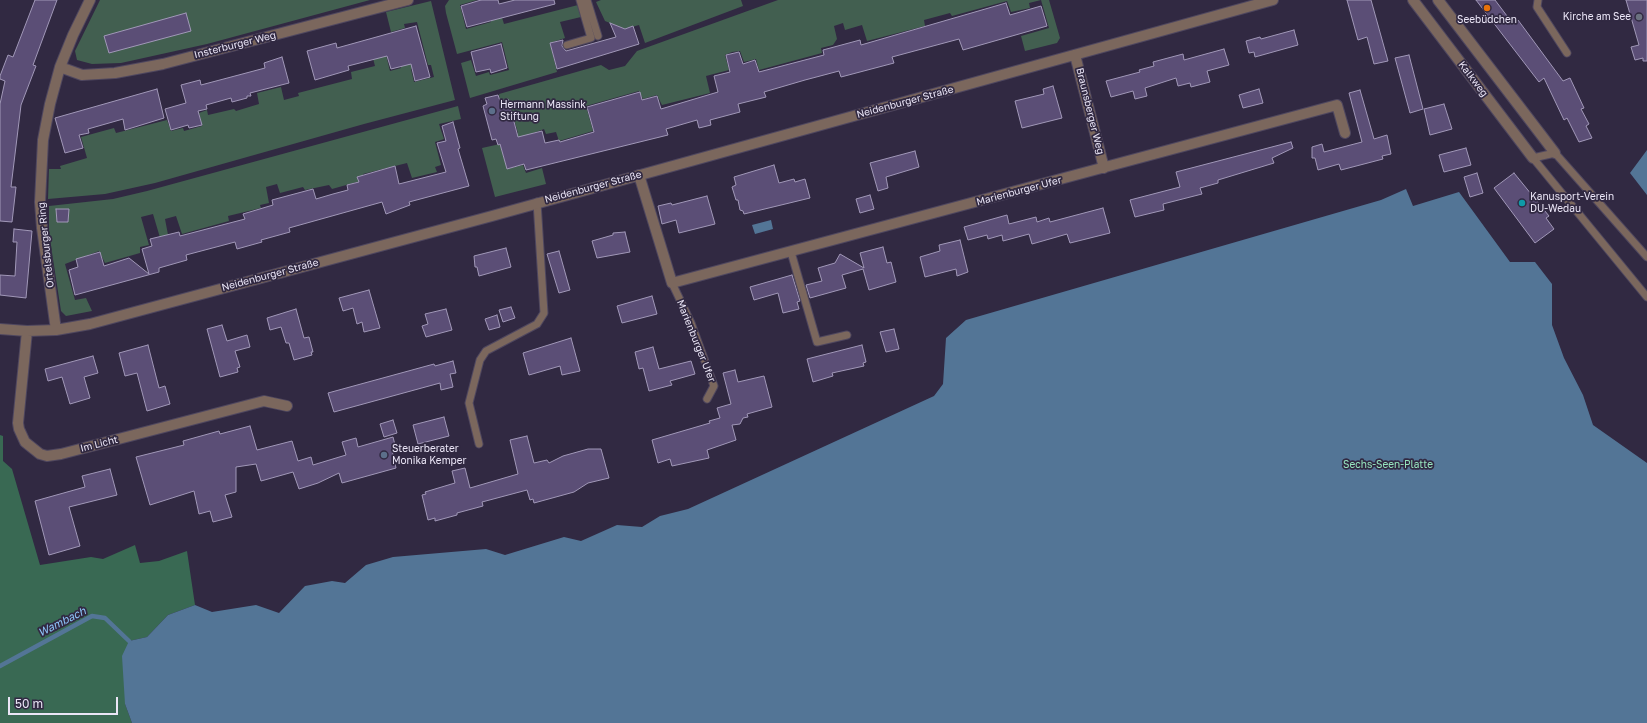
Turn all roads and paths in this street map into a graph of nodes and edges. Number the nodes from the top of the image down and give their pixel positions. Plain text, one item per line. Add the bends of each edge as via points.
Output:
1 (90, 0) edge
2 (408, 0) edge
3 (580, 0) edge
4 (587, 0) edge
5 (1273, 0) edge
6 (1413, 0) edge
7 (1438, 0) edge
8 (1538, 0) edge
9 (598, 36) dead end
10 (567, 45) dead end
11 (1567, 53) dead end
12 (1075, 55) junction
13 (60, 67) junction
14 (1345, 133) dead end
15 (1555, 153) junction
16 (1533, 158) junction
17 (1104, 168) junction
18 (638, 175) junction
19 (537, 202) junction
20 (791, 252) junction
21 (1647, 257) edge
22 (672, 283) junction
23 (1647, 297) edge
24 (0, 329) edge
25 (56, 330) junction
26 (26, 331) junction
27 (847, 335) dead end
28 (707, 399) dead end
29 (287, 406) dead end
30 (479, 444) dead end

1 - 13 street, Ortelsburger Ring
2 - 13 street, Insterburger Weg via 170,62 115,73 82,75
3 - 10 lane via 590,38
4 - 9 lane
5 - 12 street, Neidenburger Straße
6 - 16 street, Kalkweg
7 - 15 street, Kalkweg
8 - 11 lane via 1537,7
12 - 17 street, Braunsberger Weg
12 - 18 street, Neidenburger Straße
13 - 25 street, Ortelsburger Ring via 43,140 40,202
14 - 17 street, Marienburger Ufer via 1337,105
15 - 16 lane
15 - 21 lane, Kalkweg
16 - 23 lane, Kalkweg
17 - 20 street, Marienburger Ufer
18 - 19 street, Neidenburger Straße
18 - 22 street, Marienburger Ufer
19 - 25 street, Neidenburger Straße via 168,304
19 - 30 lane, Neidenburger Straße via 544,313 537,324 486,351 480,360 469,403
20 - 22 street, Marienburger Ufer
20 - 27 lane via 818,342
22 - 28 lane, Marienburger Ufer via 691,323 714,386
24 - 26 street, Neidenburger Straße
25 - 26 street, Neidenburger Straße
26 - 29 street, Im Licht via 18,423 26,442 34,451 47,456 264,401

